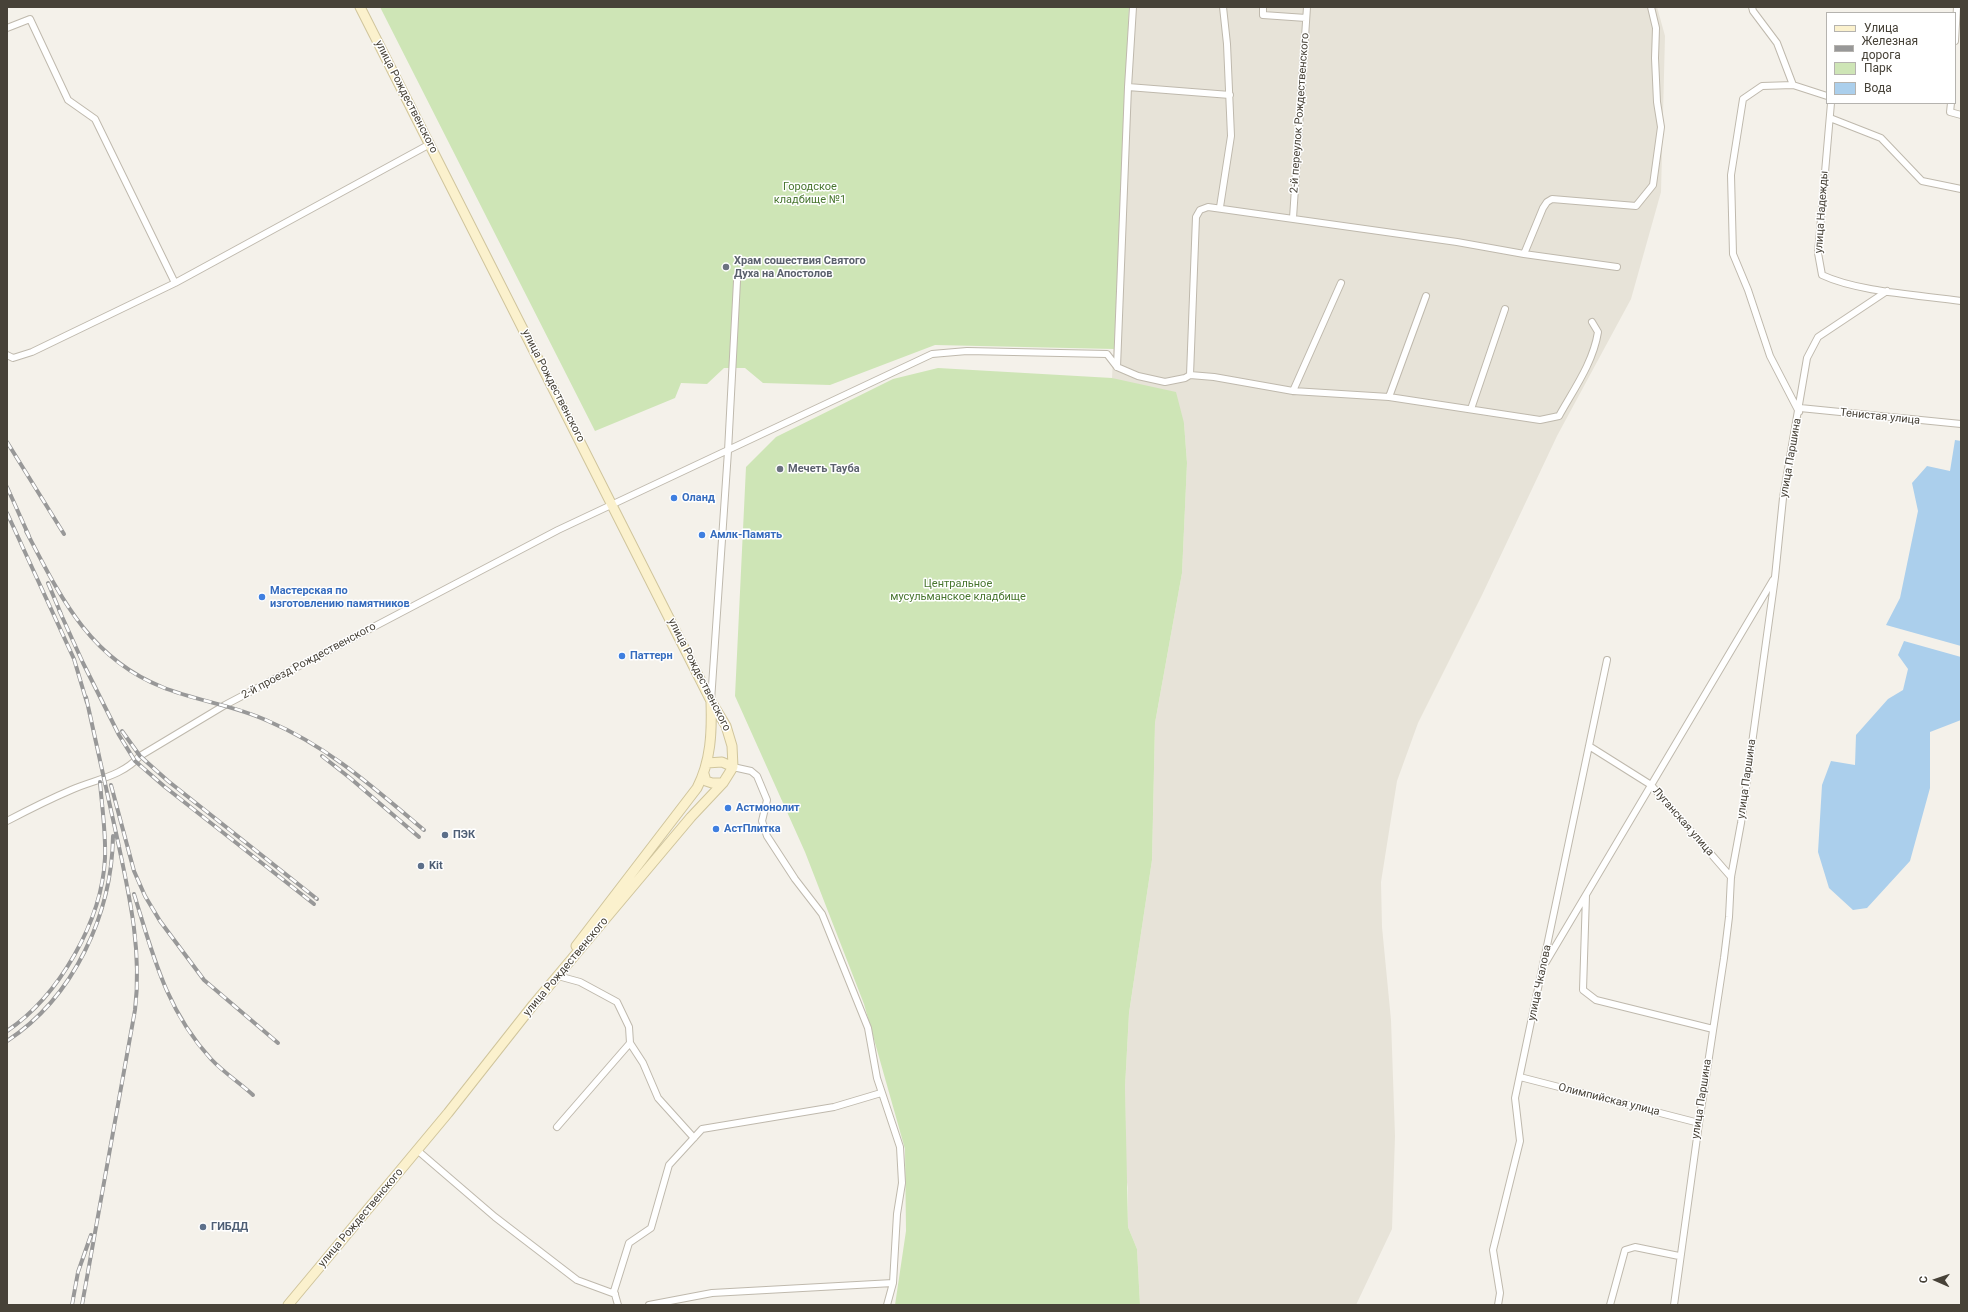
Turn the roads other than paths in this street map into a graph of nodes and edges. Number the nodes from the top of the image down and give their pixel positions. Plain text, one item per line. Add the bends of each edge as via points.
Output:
1 (360, 7) edge
2 (1133, 7) edge
3 (1223, 7) edge
4 (1263, 7) edge
5 (1307, 7) edge
6 (1651, 7) edge
7 (1752, 7) edge
8 (1957, 7) edge
9 (1306, 18) junction
10 (1956, 24) edge
11 (7, 28) edge
12 (1793, 85) junction
13 (1128, 87) junction
14 (1230, 95) junction
15 (1826, 96) edge
16 (1831, 104) edge
17 (1951, 104) edge
18 (1961, 115) edge
19 (1830, 118) junction
20 (430, 144) junction
21 (1961, 188) edge
22 (1220, 207) junction
23 (1292, 218) junction
24 (1524, 254) junction
25 (1617, 267) dead end
26 (737, 281) dead end
27 (175, 283) junction
28 (1341, 283) dead end
29 (1887, 291) junction
30 (1426, 296) dead end
31 (1961, 301) edge
32 (1505, 310) dead end
33 (1592, 322) dead end
34 (7, 355) edge
35 (1117, 367) junction
36 (1190, 375) junction
37 (1293, 391) junction
38 (1388, 397) junction
39 (1471, 409) junction
40 (1799, 410) junction
41 (1961, 424) edge
42 (728, 451) junction
43 (613, 505) junction
44 (1775, 576) junction
45 (1607, 660) dead end
46 (711, 701) junction
47 (1589, 746) junction
48 (707, 763) junction
49 (733, 766) junction
50 (704, 774) junction
51 (723, 783) junction
52 (1651, 785) junction
53 (7, 821) edge
54 (1731, 877) junction
55 (1586, 894) junction
56 (1543, 967) junction
57 (558, 976) junction
58 (532, 1005) junction
59 (1713, 1029) junction
60 (630, 1043) junction
61 (1520, 1077) junction
62 (881, 1093) junction
63 (1698, 1123) junction
64 (557, 1127) dead end
65 (694, 1138) junction
66 (417, 1150) junction
67 (1680, 1256) junction
68 (893, 1283) junction
69 (615, 1294) junction
70 (288, 1305) edge
71 (618, 1305) edge
72 (649, 1305) edge
73 (887, 1305) edge
74 (1498, 1305) edge
75 (1610, 1305) edge
76 (1674, 1305) edge

1 - 20 main road, улица Рождественского
2 - 13 street
3 - 14 street
4 - 9 street via 1263,15
5 - 9 street, 2-й переулок Рождественского
6 - 24 street via 1656,28 1655,66 1660,128 1653,185 1636,206 1552,199 1543,208
7 - 12 street via 1777,43
8 - 10 street
9 - 23 street, 2-й переулок Рождественского
11 - 27 street via 30,19 68,100 95,119
12 - 15 street
12 - 40 street via 1762,86 1744,99 1731,175 1733,254 1770,356
13 - 14 street
13 - 35 street
14 - 22 street via 1230,136
16 - 19 street, улица Надежды
17 - 18 street via 1950,112
19 - 21 street via 1881,138 1922,181
19 - 29 street, улица Надежды via 1818,253 1822,275
20 - 27 street
20 - 43 main road, улица Рождественского
22 - 23 street
22 - 36 street via 1200,210 1196,217
23 - 24 street
24 - 25 street
26 - 42 street
27 - 34 street via 32,352 13,358
28 - 37 street
29 - 31 street, улица Надежды
29 - 40 street, улица Паршина via 1818,337 1807,358
30 - 38 street
32 - 39 street
33 - 39 street via 1598,332 1596,346 1559,416 1540,420
35 - 36 street via 1138,376 1164,382
35 - 42 street, 2-й проезд Рождественского via 1107,354 968,351 932,354
36 - 37 street
37 - 38 street
38 - 39 street
40 - 41 street, Тенистая улица
40 - 44 street, улица Паршина via 1783,498
42 - 43 street, 2-й проезд Рождественского
42 - 46 street
43 - 46 main road, улица Рождественского
43 - 53 street, 2-й проезд Рождественского via 558,530 225,705 109,777 72,789
44 - 52 street
44 - 54 street, улица Паршина via 1741,823
45 - 47 street, улица Чкалова
46 - 48 main road via 712,726
46 - 49 main road, улица Рождественского via 726,726 732,746
47 - 52 street, Луганская улица
47 - 56 street, улица Чкалова
48 - 49 main road via 722,762
48 - 50 main road
49 - 51 main road, улица Рождественского
49 - 62 street via 751,771 758,776 766,800 762,821 767,836 822,914 868,1028
50 - 51 main road via 706,781
50 - 58 main road via 698,788
51 - 57 main road, улица Рождественского via 691,817
52 - 54 street, Луганская улица
52 - 55 street
54 - 59 street, улица Паршина via 1729,918
55 - 56 street
55 - 59 street via 1583,990 1596,1000
56 - 61 street, улица Чкалова
57 - 58 main road, улица Рождественского
57 - 60 street via 580,982 617,1002 629,1027
58 - 66 main road, улица Рождественского
59 - 63 street, улица Паршина
60 - 64 street
60 - 65 street via 643,1063 658,1098
61 - 63 street, Олимпийская улица
61 - 74 street, улица Чкалова via 1516,1098 1520,1141 1493,1250 1500,1293
62 - 65 street via 834,1107 702,1129
62 - 68 street via 900,1147 902,1183 897,1214
63 - 67 street, улица Паршина
65 - 69 street via 669,1166 651,1228 629,1243
66 - 69 street via 495,1218 577,1280
66 - 70 main road, улица Рождественского
67 - 75 street via 1635,1247 1625,1250
67 - 76 street, улица Паршина
68 - 72 street via 712,1293
68 - 73 street
69 - 71 street

